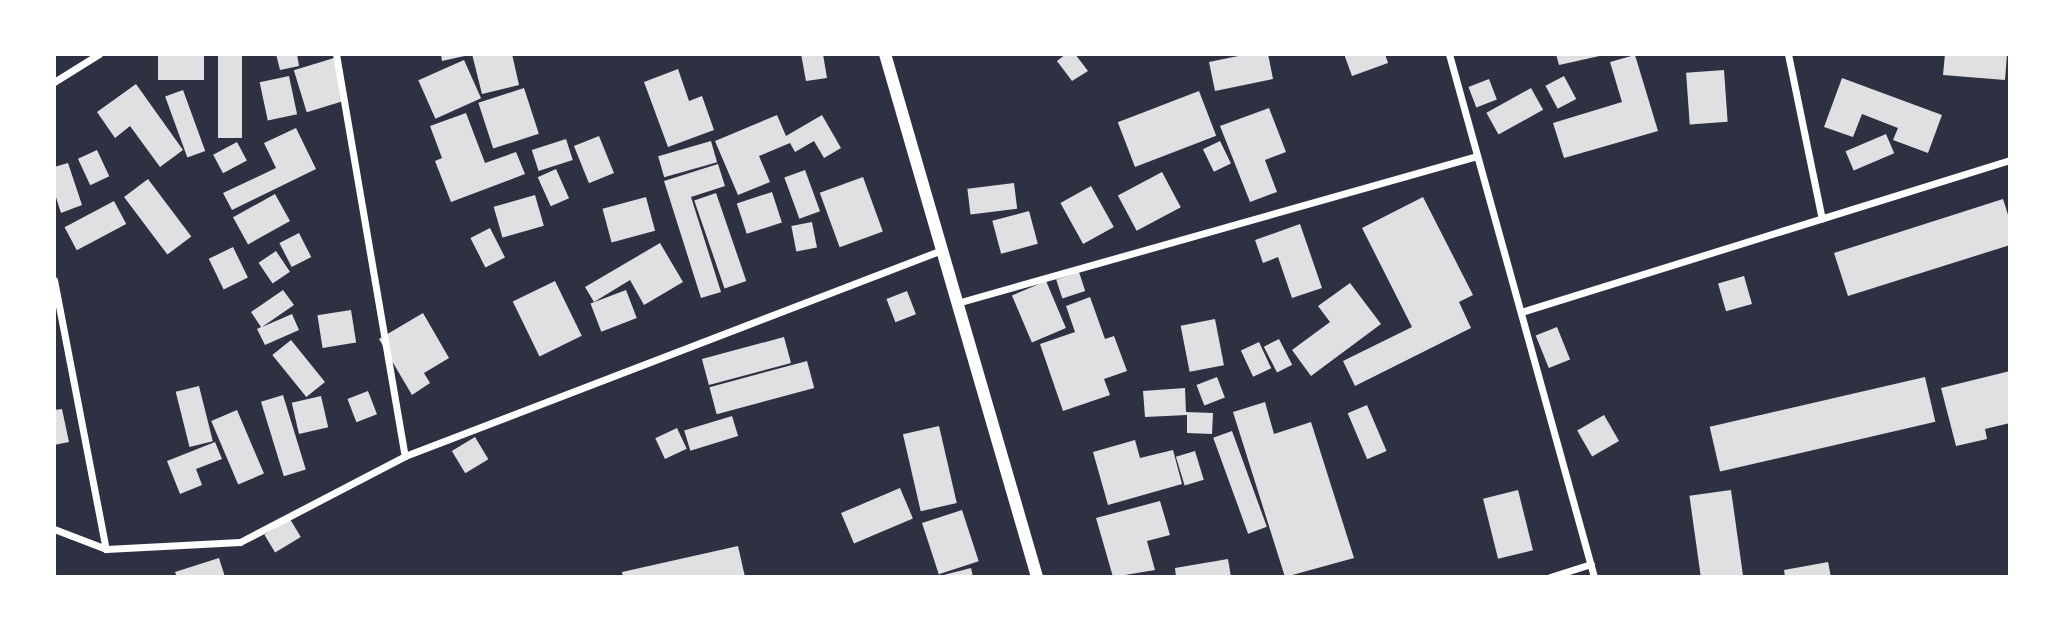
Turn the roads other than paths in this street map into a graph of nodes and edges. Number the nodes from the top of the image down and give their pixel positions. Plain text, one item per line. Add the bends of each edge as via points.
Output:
1 (99, 54) edge
2 (336, 54) edge
3 (885, 54) edge
4 (1449, 54) edge
5 (1788, 54) edge
6 (54, 82) edge
7 (1478, 156) junction
8 (2010, 160) edge
9 (1822, 219) junction
10 (942, 250) junction
11 (54, 280) edge
12 (957, 303) junction
13 (1521, 312) junction
14 (405, 456) junction
15 (54, 529) edge
16 (106, 549) junction
17 (1591, 564) junction
18 (1037, 577) edge
19 (1550, 577) edge
20 (1594, 577) edge

1 - 6 street
2 - 14 street
3 - 10 street
4 - 7 street
5 - 9 street
7 - 12 street
7 - 13 street
8 - 9 street
9 - 13 street
10 - 12 street
10 - 14 street
11 - 16 street
12 - 18 street
13 - 17 street
14 - 16 street via 240,542
15 - 16 street
17 - 19 street
17 - 20 street

